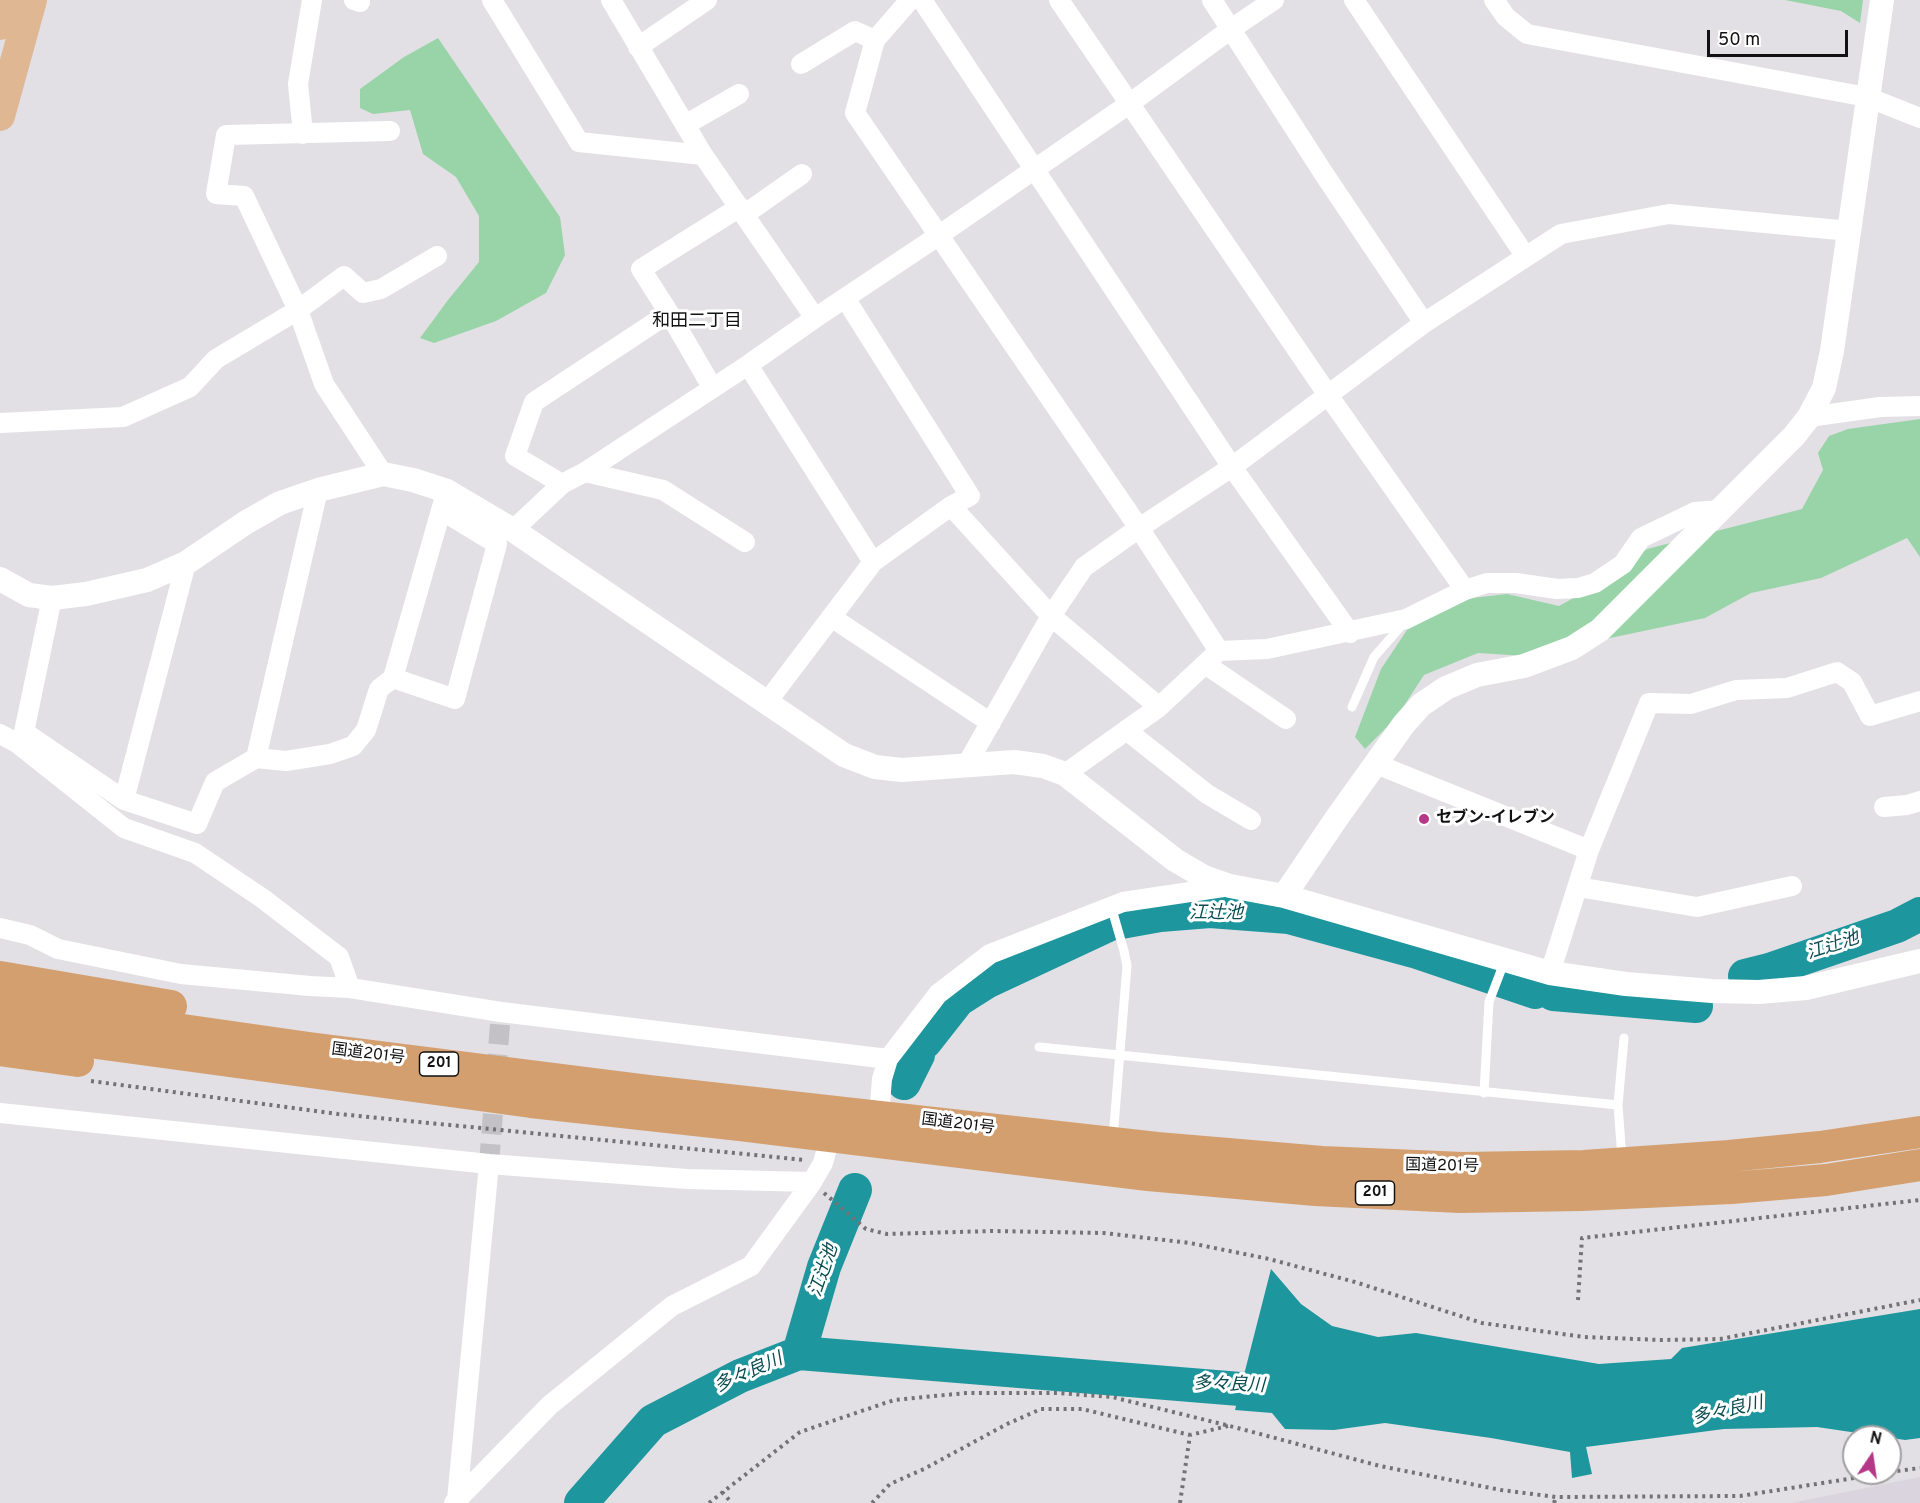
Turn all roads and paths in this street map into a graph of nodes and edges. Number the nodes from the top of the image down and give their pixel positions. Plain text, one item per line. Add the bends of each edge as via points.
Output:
1 (7, 0) edge
2 (32, 0) edge
3 (312, 0) edge
4 (354, 0) edge
5 (360, 0) edge
6 (492, 0) edge
7 (611, 0) edge
8 (707, 0) edge
9 (910, 0) edge
10 (922, 0) edge
11 (1059, 0) edge
12 (1212, 0) edge
13 (1274, 0) edge
14 (1354, 0) edge
15 (1494, 0) edge
16 (1882, 0) edge
17 (0, 25) edge
18 (1231, 29) junction
19 (875, 40) junction
20 (638, 48) junction
21 (801, 64) dead end
22 (738, 94) dead end
23 (1868, 97) junction
24 (1129, 104) junction
25 (0, 116) edge
26 (1920, 118) edge
27 (685, 125) junction
28 (390, 131) dead end
29 (303, 134) junction
30 (703, 154) junction
31 (1033, 171) junction
32 (802, 174) dead end
33 (743, 211) junction
34 (1850, 231) junction
35 (938, 236) junction
36 (437, 256) dead end
37 (1526, 257) junction
38 (845, 298) junction
39 (298, 310) junction
40 (669, 313) junction
41 (815, 318) junction
42 (1424, 323) junction
43 (748, 365) junction
44 (712, 387) junction
45 (1328, 395) junction
46 (1920, 406) edge
47 (1809, 417) junction
48 (0, 423) edge
49 (1232, 467) junction
50 (585, 472) junction
51 (383, 474) junction
52 (562, 484) junction
53 (318, 490) junction
54 (444, 501) junction
55 (951, 506) junction
56 (1720, 510) junction
57 (1139, 528) junction
58 (513, 530) junction
59 (745, 542) dead end
60 (873, 562) junction
61 (186, 563) junction
62 (0, 579) edge
63 (1465, 590) junction
64 (52, 598) junction
65 (1051, 616) junction
66 (831, 617) junction
67 (1406, 619) junction
68 (1350, 633) junction
69 (1212, 658) junction
70 (393, 678) junction
71 (1920, 701) edge
72 (767, 702) junction
73 (1159, 707) junction
74 (1352, 707) dead end
75 (1286, 719) dead end
76 (991, 723) junction
77 (1126, 730) junction
78 (0, 734) edge
79 (256, 758) junction
80 (1376, 764) junction
81 (966, 766) junction
82 (1065, 774) junction
83 (124, 800) junction
84 (1920, 801) edge
85 (1884, 807) dead end
86 (1251, 820) dead end
87 (1589, 850) junction
88 (1230, 886) junction
89 (1792, 886) dead end
90 (1578, 887) junction
91 (1284, 896) junction
92 (1111, 906) junction
93 (0, 928) edge
94 (1505, 960) junction
95 (1920, 961) edge
96 (0, 969) edge
97 (1550, 973) junction
98 (0, 977) edge
99 (350, 988) junction
100 (0, 1000) edge
101 (134, 1001) junction
102 (0, 1027) edge
103 (1624, 1038) dead end
104 (1039, 1047) dead end
105 (0, 1050) edge
106 (1120, 1055) junction
107 (888, 1059) junction
108 (1484, 1093) junction
109 (765, 1103) junction
110 (1618, 1105) junction
111 (0, 1113) edge
112 (879, 1116) junction
113 (740, 1125) junction
114 (1920, 1132) edge
115 (830, 1137) junction
116 (1113, 1143) junction
117 (1623, 1163) junction
118 (489, 1164) junction
119 (1920, 1165) edge
120 (812, 1182) junction
121 (1920, 1200) edge
122 (1578, 1300) dead end
123 (1920, 1300) edge
124 (1230, 1426) junction
125 (1190, 1435) junction
126 (1920, 1468) edge
127 (1902, 1471) edge
128 (1842, 1480) edge
129 (722, 1492) junction
130 (1556, 1497) junction
131 (455, 1502) edge
132 (709, 1503) edge
133 (732, 1503) edge
134 (872, 1503) edge
135 (1180, 1503) edge
136 (1554, 1503) edge

1 - 17 main road
2 - 25 main road
3 - 29 street via 298,84
4 - 5 street
6 - 30 street via 579,142
7 - 20 street
8 - 20 street
9 - 19 street
10 - 31 street
11 - 24 street
12 - 18 street
13 - 18 street
14 - 37 street
15 - 23 street via 1506,17 1527,34
16 - 23 street
18 - 24 street
18 - 42 street
19 - 21 street via 855,31
19 - 35 street via 855,113
20 - 27 street
22 - 27 street
23 - 26 street
23 - 34 street
24 - 31 street
24 - 45 street
27 - 30 street
28 - 29 street
29 - 39 street via 226,135 216,194 244,196
30 - 33 street
31 - 35 street
31 - 49 street
32 - 33 street
33 - 40 street via 641,269
33 - 41 street
34 - 37 street via 1669,214 1561,234
34 - 47 street via 1824,388
35 - 38 street
35 - 57 street
36 - 39 street via 381,289 363,293 344,276
37 - 42 street
38 - 41 street
38 - 55 street via 970,496
39 - 48 street via 216,359 190,387 123,417
39 - 51 street via 324,384
40 - 44 street
40 - 52 street via 534,402 515,456
41 - 43 street
42 - 45 street
43 - 44 street
43 - 60 street
44 - 50 street
45 - 49 street
45 - 63 street
46 - 47 street
47 - 56 street
49 - 57 street
49 - 68 street
50 - 52 street
50 - 59 street via 663,490
51 - 53 street
51 - 54 street via 413,480
52 - 58 street
53 - 61 street via 280,503
53 - 79 street
54 - 58 street
54 - 70 street
54 - 70 street via 497,544 455,699
55 - 60 street
55 - 65 street
56 - 63 street via 1695,512 1641,538 1623,564 1595,583 1557,589 1487,583
56 - 80 street via 1600,630 1572,648 1524,666 1477,675 1446,688 1421,705
57 - 65 street via 1084,567
57 - 69 street
58 - 72 street
60 - 66 street
61 - 64 street via 147,580
61 - 83 street
62 - 64 street via 29,595
63 - 67 street
64 - 83 street via 24,732
65 - 73 street
65 - 76 street
66 - 72 street
66 - 76 street
67 - 68 street
67 - 74 lane via 1374,657
68 - 69 street
69 - 73 street
69 - 75 street
70 - 79 street via 379,689 366,730 353,746 286,761
71 - 87 street via 1870,716 1852,682 1837,672 1787,688 1736,690 1691,704 1648,703
72 - 81 street via 844,755 875,767 902,770
73 - 77 street
76 - 81 street
77 - 82 street
77 - 86 street via 1208,794
78 - 99 street via 17,743 124,828 195,853 262,898 339,957
79 - 83 street via 215,782 197,824
80 - 87 street
80 - 91 street
81 - 82 street via 1014,762
82 - 88 street via 1175,860
84 - 85 street
87 - 90 street
88 - 91 street
88 - 92 street
89 - 90 street via 1697,908
90 - 97 street
91 - 94 street
92 - 106 lane via 1126,966
92 - 107 street via 990,954 938,994
93 - 99 street via 30,935 57,950 181,974
94 - 97 street
94 - 108 lane via 1489,1002
95 - 97 street via 1806,988 1759,992 1637,985
96 - 101 street
98 - 101 highway, 201
99 - 107 street via 501,1012
100 - 109 highway, 国道201号 / 201 via 309,1048
101 - 109 highway, 201 via 654,1076
102 - 113 highway, 国道201号 / 201 via 531,1102
103 - 110 lane
104 - 106 lane
105 - 113 highway, 201 via 341,1097 681,1133
106 - 108 lane
106 - 116 lane
107 - 112 street
108 - 110 lane
109 - 112 highway, 国道201号 / 201
110 - 117 lane
111 - 118 street
112 - 116 highway, 国道201号 / 201
113 - 115 highway, 国道201号 / 201
114 - 117 highway, 国道201号 / 201 via 1809,1148
115 - 119 highway, 国道201号 / 201 via 1148,1175 1315,1190 1460,1197 1731,1188 1826,1180
115 - 120 street
116 - 117 highway, 国道201号 / 201 via 1404,1166
118 - 120 street via 687,1179
118 - 131 street
120 - 123 path via 866,1229 887,1234 1104,1233 1190,1243 1269,1259 1482,1323 1584,1337 1719,1339
120 - 131 street via 751,1266 672,1306 550,1405
121 - 122 path via 1582,1238
124 - 125 path
124 - 129 path via 1112,1397 1057,1392 966,1393 894,1400 800,1432
124 - 130 path via 1380,1466
125 - 134 path via 1082,1409 1041,1409 890,1484
125 - 135 path
126 - 127 path
128 - 130 path via 1740,1496
129 - 132 path
129 - 133 path
130 - 136 path

